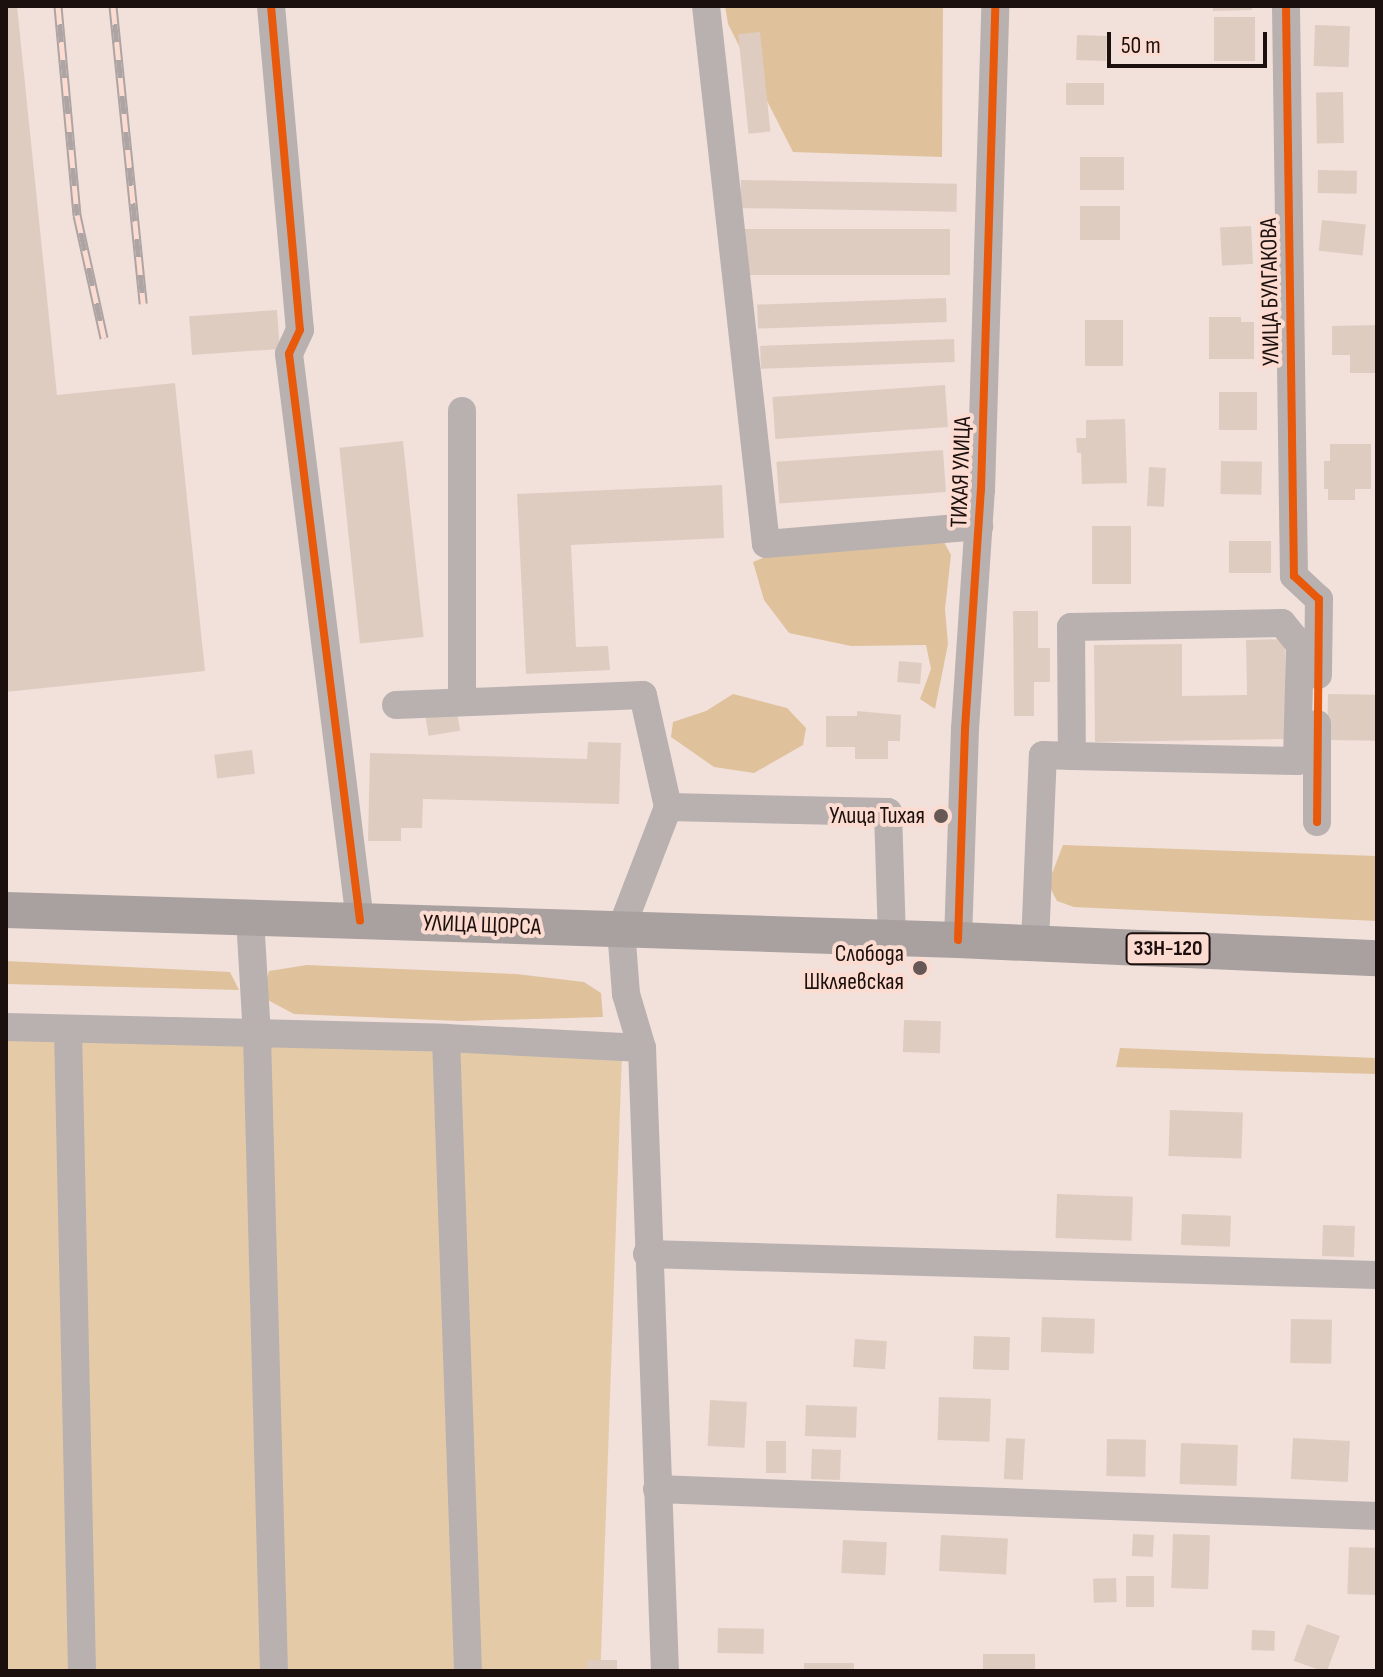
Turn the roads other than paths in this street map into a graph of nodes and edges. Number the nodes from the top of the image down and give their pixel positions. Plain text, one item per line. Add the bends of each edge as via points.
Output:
1 (271, 6) edge
2 (706, 6) edge
3 (995, 6) edge
4 (1286, 6) edge
5 (462, 411) dead end
6 (979, 526) junction
7 (462, 701) junction
8 (396, 705) dead end
9 (1072, 756) junction
10 (668, 807) junction
11 (1317, 822) dead end
12 (6, 910) edge
13 (250, 918) junction
14 (360, 921) junction
15 (621, 929) junction
16 (892, 937) junction
17 (958, 940) junction
18 (1035, 943) junction
19 (1377, 958) edge
20 (6, 1027) edge
21 (68, 1030) junction
22 (257, 1036) junction
23 (446, 1038) junction
24 (642, 1048) junction
25 (647, 1254) junction
26 (1377, 1275) edge
27 (657, 1489) junction
28 (1377, 1516) edge
29 (82, 1671) edge
30 (274, 1671) edge
31 (468, 1671) edge
32 (665, 1671) edge

1 - 14 street via 300,330 289,354
2 - 6 street via 766,544
3 - 6 street, ТИХАЯ УЛИЦА
4 - 11 street, УЛИЦА БУЛГАКОВА via 1294,576 1319,599
5 - 7 street
6 - 17 street, ТИХАЯ УЛИЦА
7 - 8 street
7 - 10 street via 643,695
9 - 9 street via 1297,761 1300,645 1282,623 1071,627
9 - 18 street via 1043,755
10 - 15 street
10 - 16 street via 888,812
12 - 13 main road, УЛИЦА ЩОРСА
13 - 14 main road, УЛИЦА ЩОРСА
13 - 22 street
14 - 15 main road, УЛИЦА ЩОРСА
15 - 16 main road, УЛИЦА ЩОРСА
15 - 24 street via 626,994
16 - 17 main road, УЛИЦА ЩОРСА
17 - 18 main road, 33Н-120
18 - 19 main road, 33Н-120
20 - 21 street
21 - 22 street
21 - 29 street
22 - 23 street
22 - 30 street
23 - 24 street
23 - 31 street
24 - 25 street
25 - 26 street
25 - 27 street
27 - 28 street
27 - 32 street

